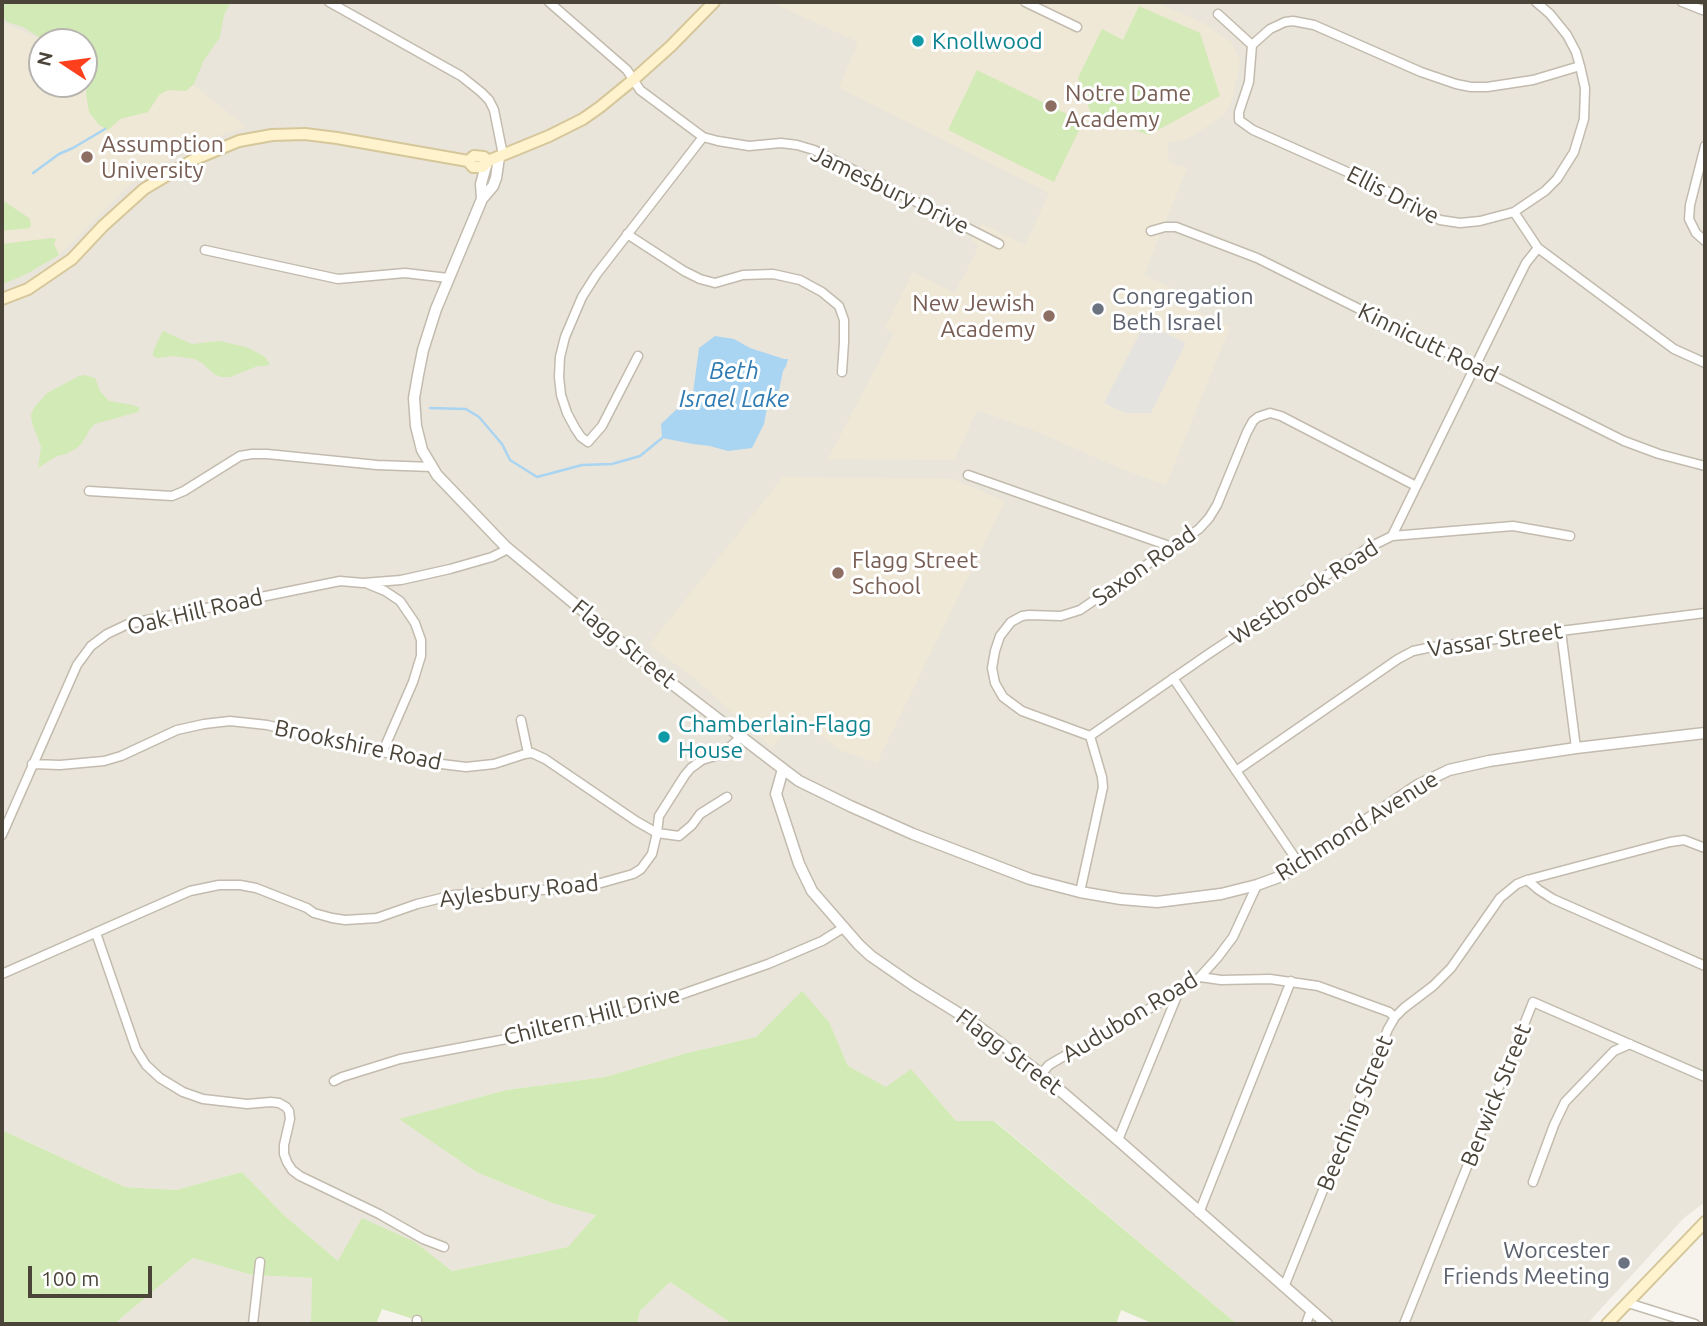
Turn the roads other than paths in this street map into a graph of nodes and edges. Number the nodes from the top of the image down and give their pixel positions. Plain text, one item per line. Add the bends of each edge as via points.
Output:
1 (329, 2) edge
2 (549, 2) edge
3 (714, 2) edge
4 (1025, 2) edge
5 (1551, 2) edge
6 (1682, 2) edge
7 (1539, 4) edge
8 (1705, 11) edge
9 (1218, 15) dead end
10 (1077, 27) dead end
11 (1252, 46) junction
12 (1580, 66) junction
13 (633, 80) junction
14 (703, 137) junction
15 (1705, 146) edge
16 (501, 156) junction
17 (488, 161) junction
18 (482, 200) junction
19 (1514, 212) junction
20 (1151, 231) dead end
21 (627, 234) junction
22 (1705, 241) edge
23 (999, 244) dead end
24 (1538, 248) junction
25 (205, 250) dead end
26 (447, 278) junction
27 (2, 299) edge
28 (638, 356) dead end
29 (1705, 363) edge
30 (1475, 366) junction
31 (842, 372) dead end
32 (1705, 466) edge
33 (432, 467) junction
34 (968, 475) dead end
35 (1416, 486) junction
36 (89, 491) dead end
37 (1392, 536) junction
38 (1570, 537) dead end
39 (1172, 547) junction
40 (508, 549) junction
41 (363, 583) junction
42 (1705, 613) edge
43 (1560, 631) junction
44 (1173, 678) junction
45 (521, 720) dead end
46 (1705, 733) edge
47 (1090, 736) junction
48 (741, 737) junction
49 (1576, 748) junction
50 (383, 751) junction
51 (528, 753) junction
52 (32, 764) junction
53 (783, 769) junction
54 (1236, 771) junction
55 (727, 797) dead end
56 (657, 832) junction
57 (2, 835) edge
58 (1705, 848) edge
59 (1300, 865) junction
60 (1527, 880) junction
61 (1257, 885) junction
62 (1080, 892) junction
63 (843, 928) junction
64 (96, 933) junction
65 (1705, 966) edge
66 (2, 974) edge
67 (1200, 977) junction
68 (1291, 981) junction
69 (1179, 991) junction
70 (1395, 1017) junction
71 (1630, 1044) junction
72 (1041, 1074) junction
73 (1705, 1077) edge
74 (334, 1081) dead end
75 (1118, 1140) junction
76 (1533, 1182) dead end
77 (1199, 1213) junction
78 (1705, 1222) edge
79 (444, 1247) dead end
80 (260, 1262) dead end
81 (1284, 1287) junction
82 (1628, 1303) junction
83 (1311, 1310) junction
84 (253, 1324) edge
85 (1306, 1324) edge
86 (1327, 1324) edge
87 (1404, 1324) edge
88 (1607, 1324) edge
89 (1695, 1324) edge

1 - 16 street via 461,76 481,92 494,110
2 - 13 street, Jamesbury Drive
3 - 13 main road
4 - 10 street
5 - 7 street
6 - 8 street
7 - 12 street, Ellis Drive via 1567,34
9 - 11 street
11 - 12 street via 1277,25 1302,22 1420,72 1471,87 1533,80
11 - 19 street, Ellis Drive via 1239,120 1253,130 1372,183 1440,220 1460,223
12 - 19 street, Ellis Drive via 1584,119 1574,152 1545,191
13 - 14 street, Jamesbury Drive via 639,90
13 - 16 main road via 583,119
14 - 21 street
14 - 23 street, Jamesbury Drive via 749,146 782,143 814,150
15 - 22 street via 1689,219
16 - 17 main road
16 - 18 street, Flagg Street via 493,186
17 - 18 street, Flagg Street
17 - 27 main road via 483,167 473,167 468,161 305,134 239,142 193,160 144,189 72,259 28,289
18 - 26 street, Flagg Street
19 - 24 street
20 - 30 street, Kinnicutt Road via 1166,226 1186,229 1257,258
21 - 28 street via 582,297 560,357 564,404 575,428 588,442 602,426
21 - 31 street via 684,271 715,284 743,275 774,274 800,280 822,292 839,306 844,320
24 - 29 street via 1674,349
24 - 30 street, Westbrook Road
25 - 26 street via 338,279 405,274
26 - 33 street, Flagg Street via 423,350 414,398 419,442
30 - 32 street, Kinnicutt Road via 1625,441
30 - 35 street, Westbrook Road
33 - 36 street via 251,454 172,496
33 - 40 street, Flagg Street
34 - 39 street
35 - 37 street, Westbrook Road
35 - 39 street, Saxon Road via 1287,419 1264,414 1249,426 1209,518
37 - 38 street via 1513,526
37 - 44 street, Westbrook Road
39 - 47 street, Saxon Road via 1080,610 1061,616 1022,616 1000,636 992,668 1003,697 1022,711
40 - 41 street, Oak Hill Road via 450,569
40 - 48 street, Flagg Street
41 - 50 street via 400,601 421,640 413,682
41 - 52 street, Oak Hill Road via 340,581 283,592 128,624 107,634 81,657
42 - 43 street, Vassar Street
43 - 49 street
43 - 54 street, Vassar Street via 1405,654
44 - 47 street, Westbrook Road
44 - 54 street
45 - 51 street
46 - 49 street, Richmond Avenue
47 - 62 street via 1103,787
48 - 53 street, Flagg Street
48 - 56 street via 685,775 659,816
49 - 59 street, Richmond Avenue via 1441,773
50 - 51 street, Brookshire Road via 466,767
50 - 52 street, Brookshire Road via 267,725 217,722 177,730 104,761
51 - 56 street via 545,759
52 - 57 street, Oak Hill Road
53 - 62 street, Richmond Avenue via 822,793 914,834 1030,879
53 - 63 street, Flagg Street via 776,794 799,864 812,891
54 - 59 street
55 - 56 street via 700,814 678,836
56 - 64 street, Aylesbury Road via 652,854 641,869 582,887 454,895 377,918 345,920 314,913 256,888 219,885 190,891
58 - 60 street, Beeching Street via 1677,840
59 - 61 street, Richmond Avenue
60 - 65 street via 1553,899
60 - 70 street, Beeching Street via 1500,898 1459,958
61 - 62 street, Richmond Avenue via 1157,902
61 - 67 street, Audubon Road via 1233,937
63 - 72 street, Flagg Street via 871,956 971,1020
63 - 74 street, Chiltern Hill Drive via 768,964 674,998 517,1037 400,1059
64 - 66 street, Aylesbury Road
64 - 79 street via 136,1049 160,1079 203,1099 271,1102 286,1107 290,1119 284,1154 292,1170
67 - 68 street
67 - 69 street, Audubon Road
68 - 70 street via 1335,991
68 - 77 street
69 - 72 street, Audubon Road via 1049,1065
69 - 75 street
70 - 81 street, Beeching Street
71 - 73 street, Berwick Street
71 - 76 street via 1614,1051 1565,1102
71 - 87 street, Berwick Street via 1533,1002
72 - 75 street, Flagg Street
75 - 77 street, Flagg Street
77 - 81 street, Flagg Street
78 - 82 main road
80 - 84 street
81 - 83 street, Flagg Street
82 - 88 main road
82 - 89 street
83 - 85 street
83 - 86 street, Flagg Street

